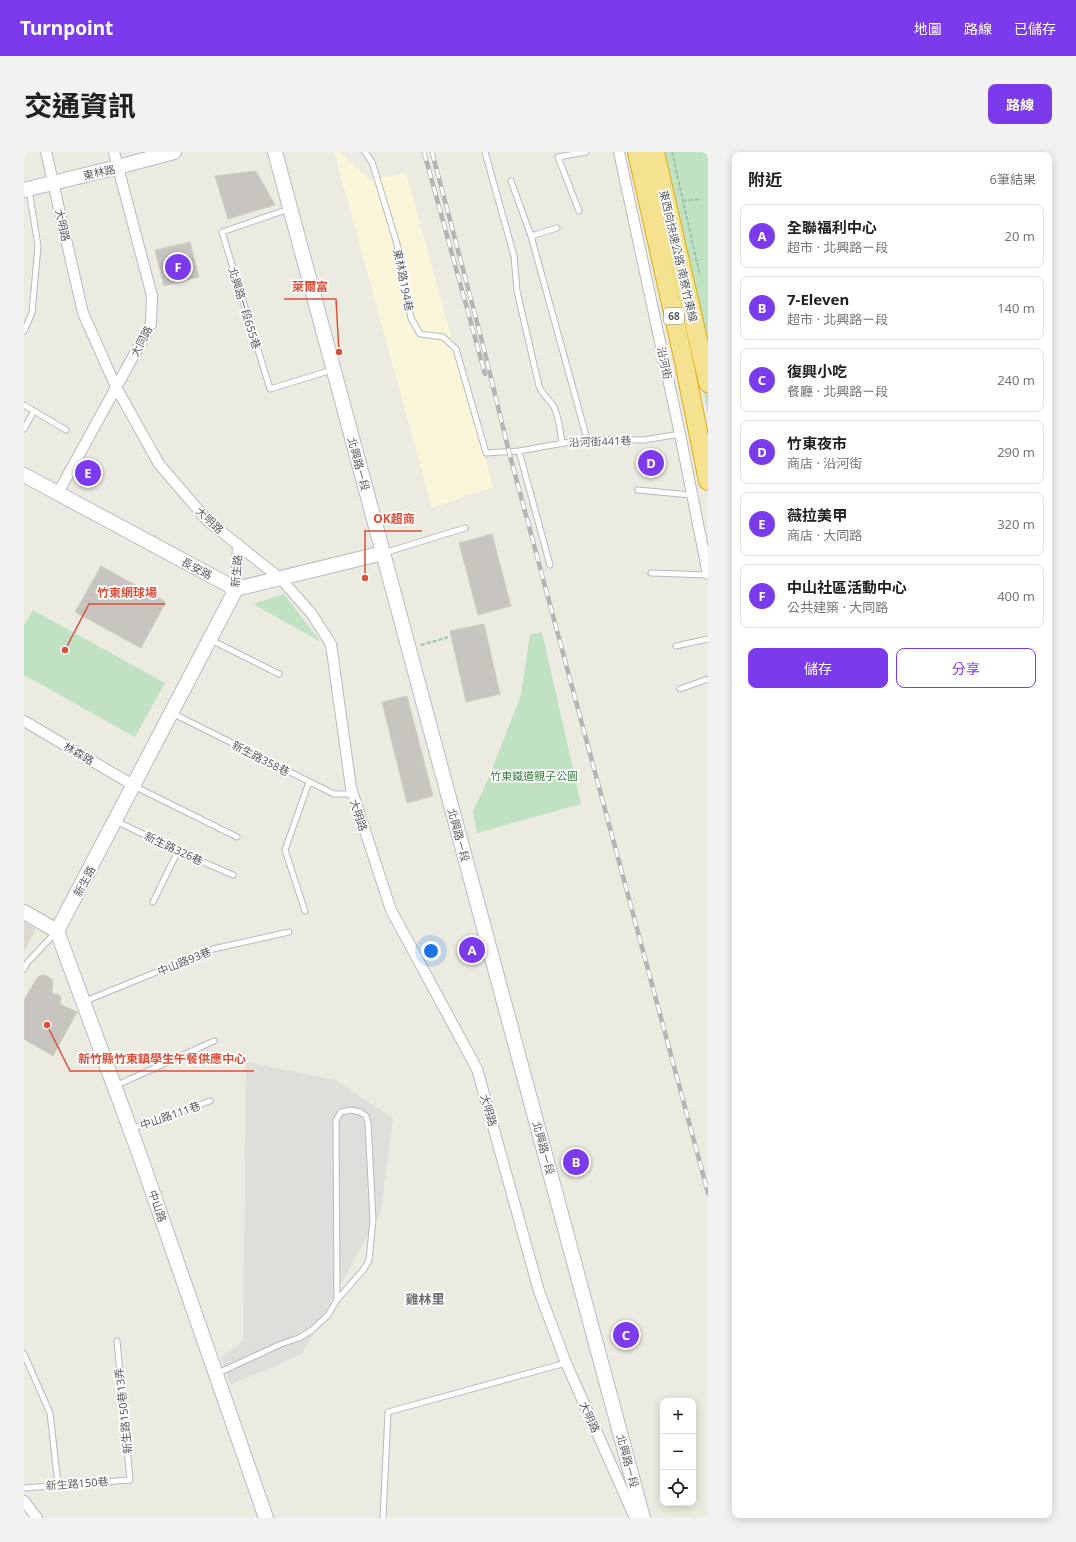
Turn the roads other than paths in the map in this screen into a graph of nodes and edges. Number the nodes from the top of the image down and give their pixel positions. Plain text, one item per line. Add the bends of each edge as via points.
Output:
1 (46, 152) edge
2 (114, 152) edge
3 (174, 152) edge
4 (275, 152) edge
5 (365, 152) edge
6 (485, 152) edge
7 (586, 152) edge
8 (619, 152) edge
9 (637, 152) edge
10 (655, 152) edge
11 (118, 167) junction
12 (511, 181) dead end
13 (53, 183) junction
14 (26, 189) edge
15 (290, 209) junction
16 (580, 211) dead end
17 (557, 228) dead end
18 (530, 236) junction
19 (24, 331) edge
20 (333, 370) junction
21 (708, 383) edge
22 (116, 387) junction
23 (24, 406) edge
24 (34, 411) junction
25 (24, 429) edge
26 (66, 430) dead end
27 (680, 434) junction
28 (587, 439) junction
29 (562, 442) junction
30 (519, 451) junction
31 (486, 453) joint
32 (24, 475) edge
33 (708, 481) edge
34 (638, 490) dead end
35 (58, 493) junction
36 (691, 495) junction
37 (465, 528) dead end
38 (700, 536) junction
39 (708, 543) edge
40 (238, 544) junction
41 (383, 553) junction
42 (550, 565) dead end
43 (651, 573) dead end
44 (708, 574) edge
45 (281, 579) junction
46 (236, 589) junction
47 (210, 639) junction
48 (708, 639) edge
49 (676, 646) dead end
50 (279, 674) dead end
51 (708, 679) edge
52 (680, 689) dead end
53 (171, 713) junction
54 (24, 721) edge
55 (309, 782) junction
56 (134, 786) junction
57 (352, 794) junction
58 (115, 821) junction
59 (238, 837) dead end
60 (178, 851) junction
61 (233, 875) dead end
62 (153, 902) dead end
63 (304, 911) dead end
64 (24, 912) edge
65 (57, 931) junction
66 (289, 932) dead end
67 (26, 962) edge
68 (24, 969) edge
69 (82, 1002) junction
70 (214, 1041) dead end
71 (114, 1086) junction
72 (210, 1101) dead end
73 (130, 1129) junction
74 (337, 1300) junction
75 (117, 1341) dead end
76 (24, 1354) edge
77 (566, 1363) junction
78 (216, 1374) junction
79 (130, 1480) joint
80 (58, 1484) junction
81 (24, 1488) edge
82 (24, 1501) edge
83 (37, 1518) edge
84 (266, 1518) edge
85 (383, 1518) edge
86 (635, 1518) edge
87 (644, 1518) edge

1 - 13 street, 大明路
2 - 11 street, 大同路
3 - 11 street, 東林路
4 - 15 street, 北興路ㄧ段
5 - 31 lane, 東林路194巷 via 372,162 397,244 411,318 420,334 443,337 456,349
6 - 29 lane via 514,256 517,291 538,386 555,411
7 - 16 lane via 558,157
8 - 27 street, 沿河街
9 - 33 highway, 東西向快速公路 南寮竹東線 / 68
10 - 21 highway, 東西向快速公路 南寮竹東線 / 68
11 - 13 street, 東林路
11 - 22 street, 大同路 via 152,296 151,324
12 - 18 lane
13 - 14 street, 東林路
13 - 22 street, 大明路 via 83,313
14 - 19 lane via 38,246 32,313
15 - 20 street, 北興路ㄧ段
15 - 20 lane, 北興路ㄧ段655巷 via 222,232 270,389
17 - 18 lane
18 - 28 lane
20 - 41 street, 北興路ㄧ段
22 - 35 street, 大同路
22 - 40 street, 大明路 via 159,464 208,521
23 - 24 lane
24 - 25 lane
24 - 26 lane
27 - 28 lane, 沿河街441巷 via 644,440
27 - 36 street, 沿河街
28 - 29 lane, 沿河街441巷
29 - 30 lane, 沿河街441巷
30 - 31 lane, 沿河街441巷
30 - 42 lane
32 - 35 street, 長安路
34 - 36 lane
35 - 46 street, 長安路
36 - 38 street, 沿河街
37 - 41 lane
38 - 39 lane
38 - 44 street, 沿河街
40 - 45 street, 大明路
40 - 46 street, 新生路
41 - 45 street
41 - 87 street, 北興路ㄧ段
43 - 44 lane
45 - 46 street
45 - 57 street, 大明路 via 311,613 331,644
46 - 47 street, 新生路
47 - 50 lane
47 - 53 street, 新生路
48 - 49 lane
51 - 52 lane
53 - 55 lane, 新生路358巷
53 - 56 street, 新生路
54 - 56 street, 林森路
55 - 57 lane, 新生路358巷 via 334,794
55 - 63 lane via 285,850
56 - 58 street, 新生路
56 - 59 lane
57 - 77 street, 大明路 via 391,910 477,1069 539,1291
58 - 60 lane, 新生路326巷
58 - 65 street, 新生路
60 - 61 lane, 新生路326巷
60 - 62 lane
64 - 65 street
65 - 67 lane, 新生路
65 - 69 street, 中山路
66 - 69 lane, 中山路93巷 via 213,949
67 - 68 lane, 新生路
69 - 71 street, 中山路
70 - 71 lane
71 - 73 street, 中山路
72 - 73 lane, 中山路111巷
73 - 78 street, 中山路
74 - 74 lane via 364,1269 372,1246 368,1123 366,1116 351,1110 341,1112 336,1120
74 - 78 lane via 328,1315 299,1338
75 - 79 lane, 新生路150巷13弄
76 - 80 lane via 50,1413
77 - 85 lane via 388,1412
77 - 86 street, 大明路
78 - 84 street, 中山路
79 - 80 lane, 新生路150巷
80 - 81 lane, 新生路150巷
82 - 83 street

